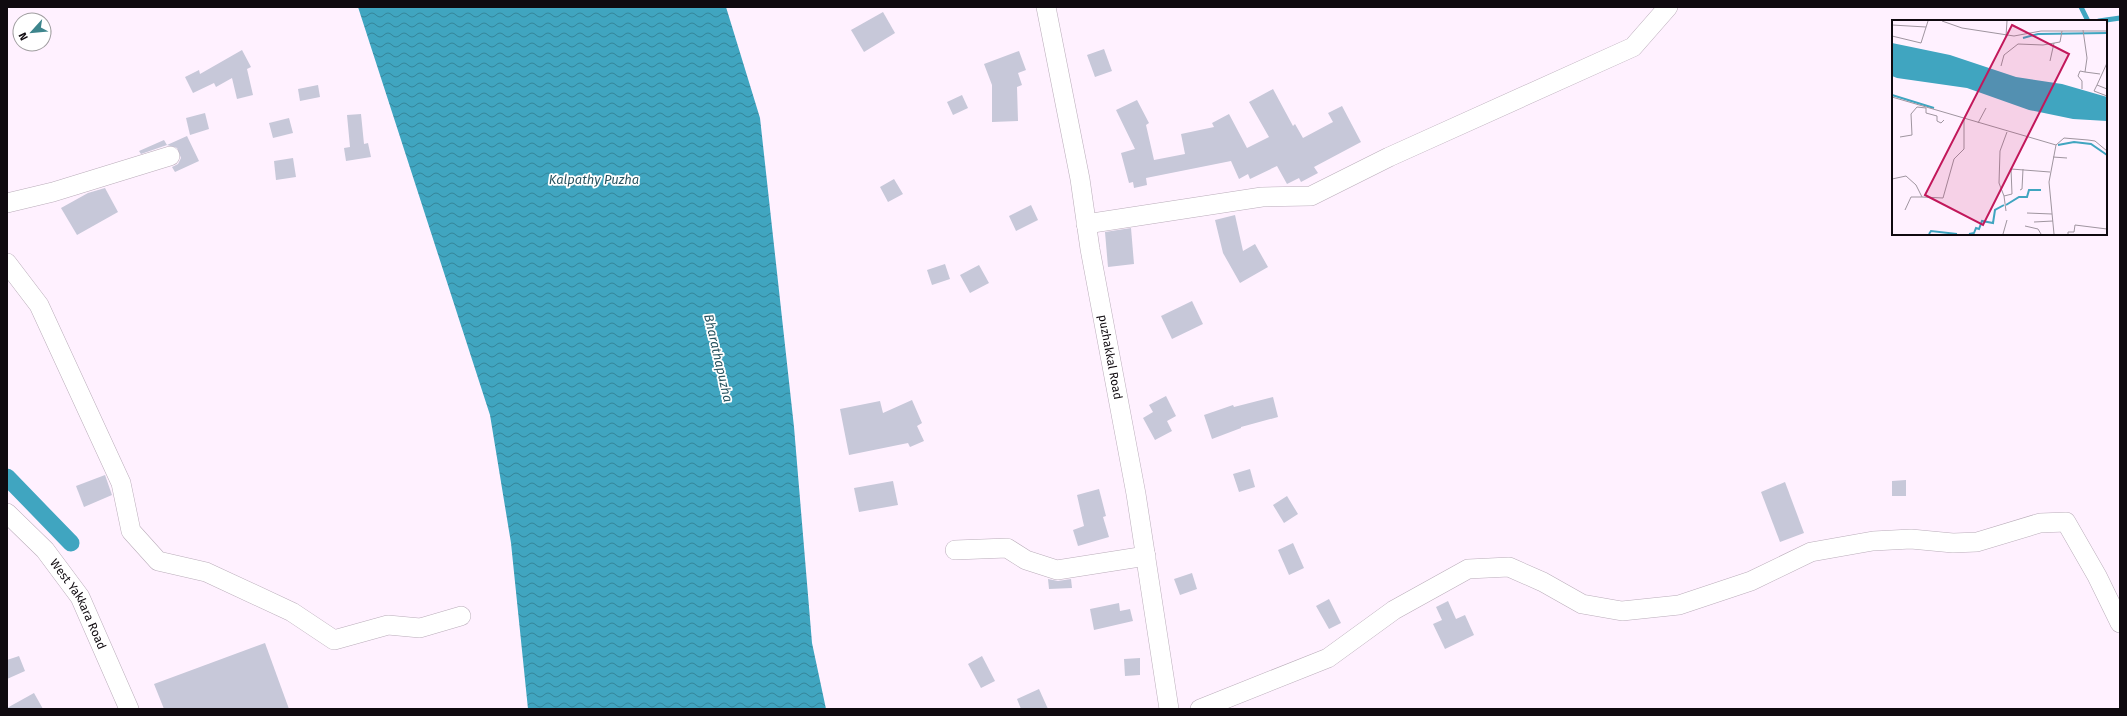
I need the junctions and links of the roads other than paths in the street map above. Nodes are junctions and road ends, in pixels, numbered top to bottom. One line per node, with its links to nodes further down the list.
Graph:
1 (1046, 7): 5 (street, puzhakkal Road)
2 (1668, 7): 5 (street)
3 (170, 156): 4 (street)
4 (7, 203)
5 (1086, 224): 9 (street, puzhakkal Road)
6 (7, 263): 10 (street)
7 (7, 513): 12 (street, West Yakkara Road)
8 (955, 550): 9 (street)
9 (1145, 556): 13 (street, puzhakkal Road)
10 (461, 616)
11 (2120, 623): 14 (street)
12 (129, 709)
13 (1169, 709)
14 (1200, 709)

